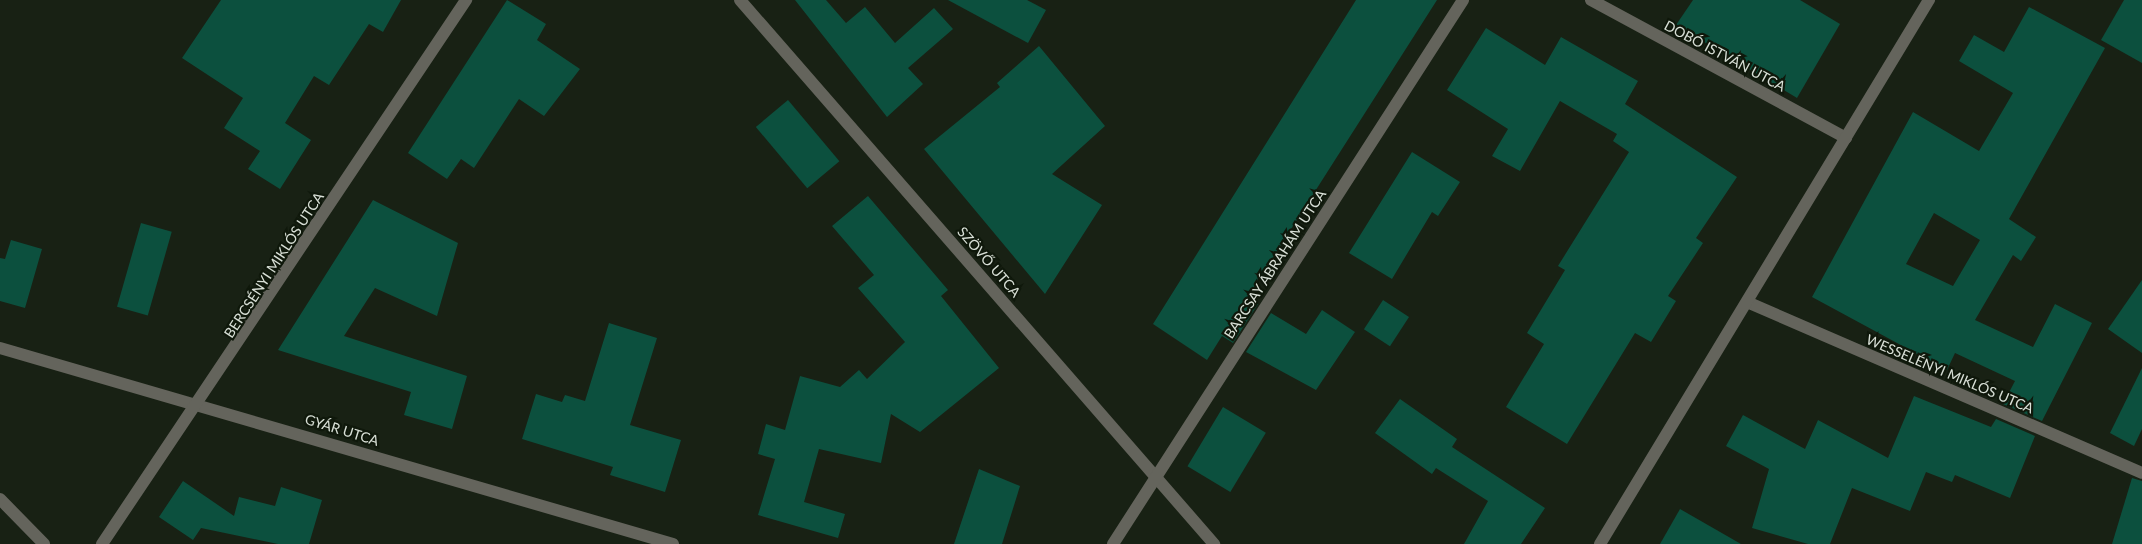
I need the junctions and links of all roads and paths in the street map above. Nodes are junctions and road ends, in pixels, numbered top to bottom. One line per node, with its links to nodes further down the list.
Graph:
1 (466, 0): 9 (street, BERCSÉNYI MIKLÓS UTCA)
2 (740, 0): 11 (street, SZÖVŐ UTCA)
3 (1463, 0): 11 (street, BARCSAY ÁBRAHÁM UTCA)
4 (1591, 0): 6 (street, DOBÓ ISTVÁN UTCA)
5 (1929, 0): 6 (street)
6 (1846, 138): 7 (street)
7 (1747, 302): 10 (street, WESSELÉNYI MIKLÓS UTCA); 18 (street)
8 (0, 348): 9 (street, GYÁR UTCA)
9 (200, 404): 14 (street, BERCSÉNYI MIKLÓS UTCA); 15 (street, GYÁR UTCA)
10 (2142, 473)
11 (1156, 477): 16 (street, BARCSAY ÁBRAHÁM UTCA); 17 (street, SZÖVŐ UTCA)
12 (0, 499): 13 (street)
13 (44, 544)
14 (102, 544)
15 (673, 544)
16 (1113, 544)
17 (1214, 544)
18 (1600, 544)

